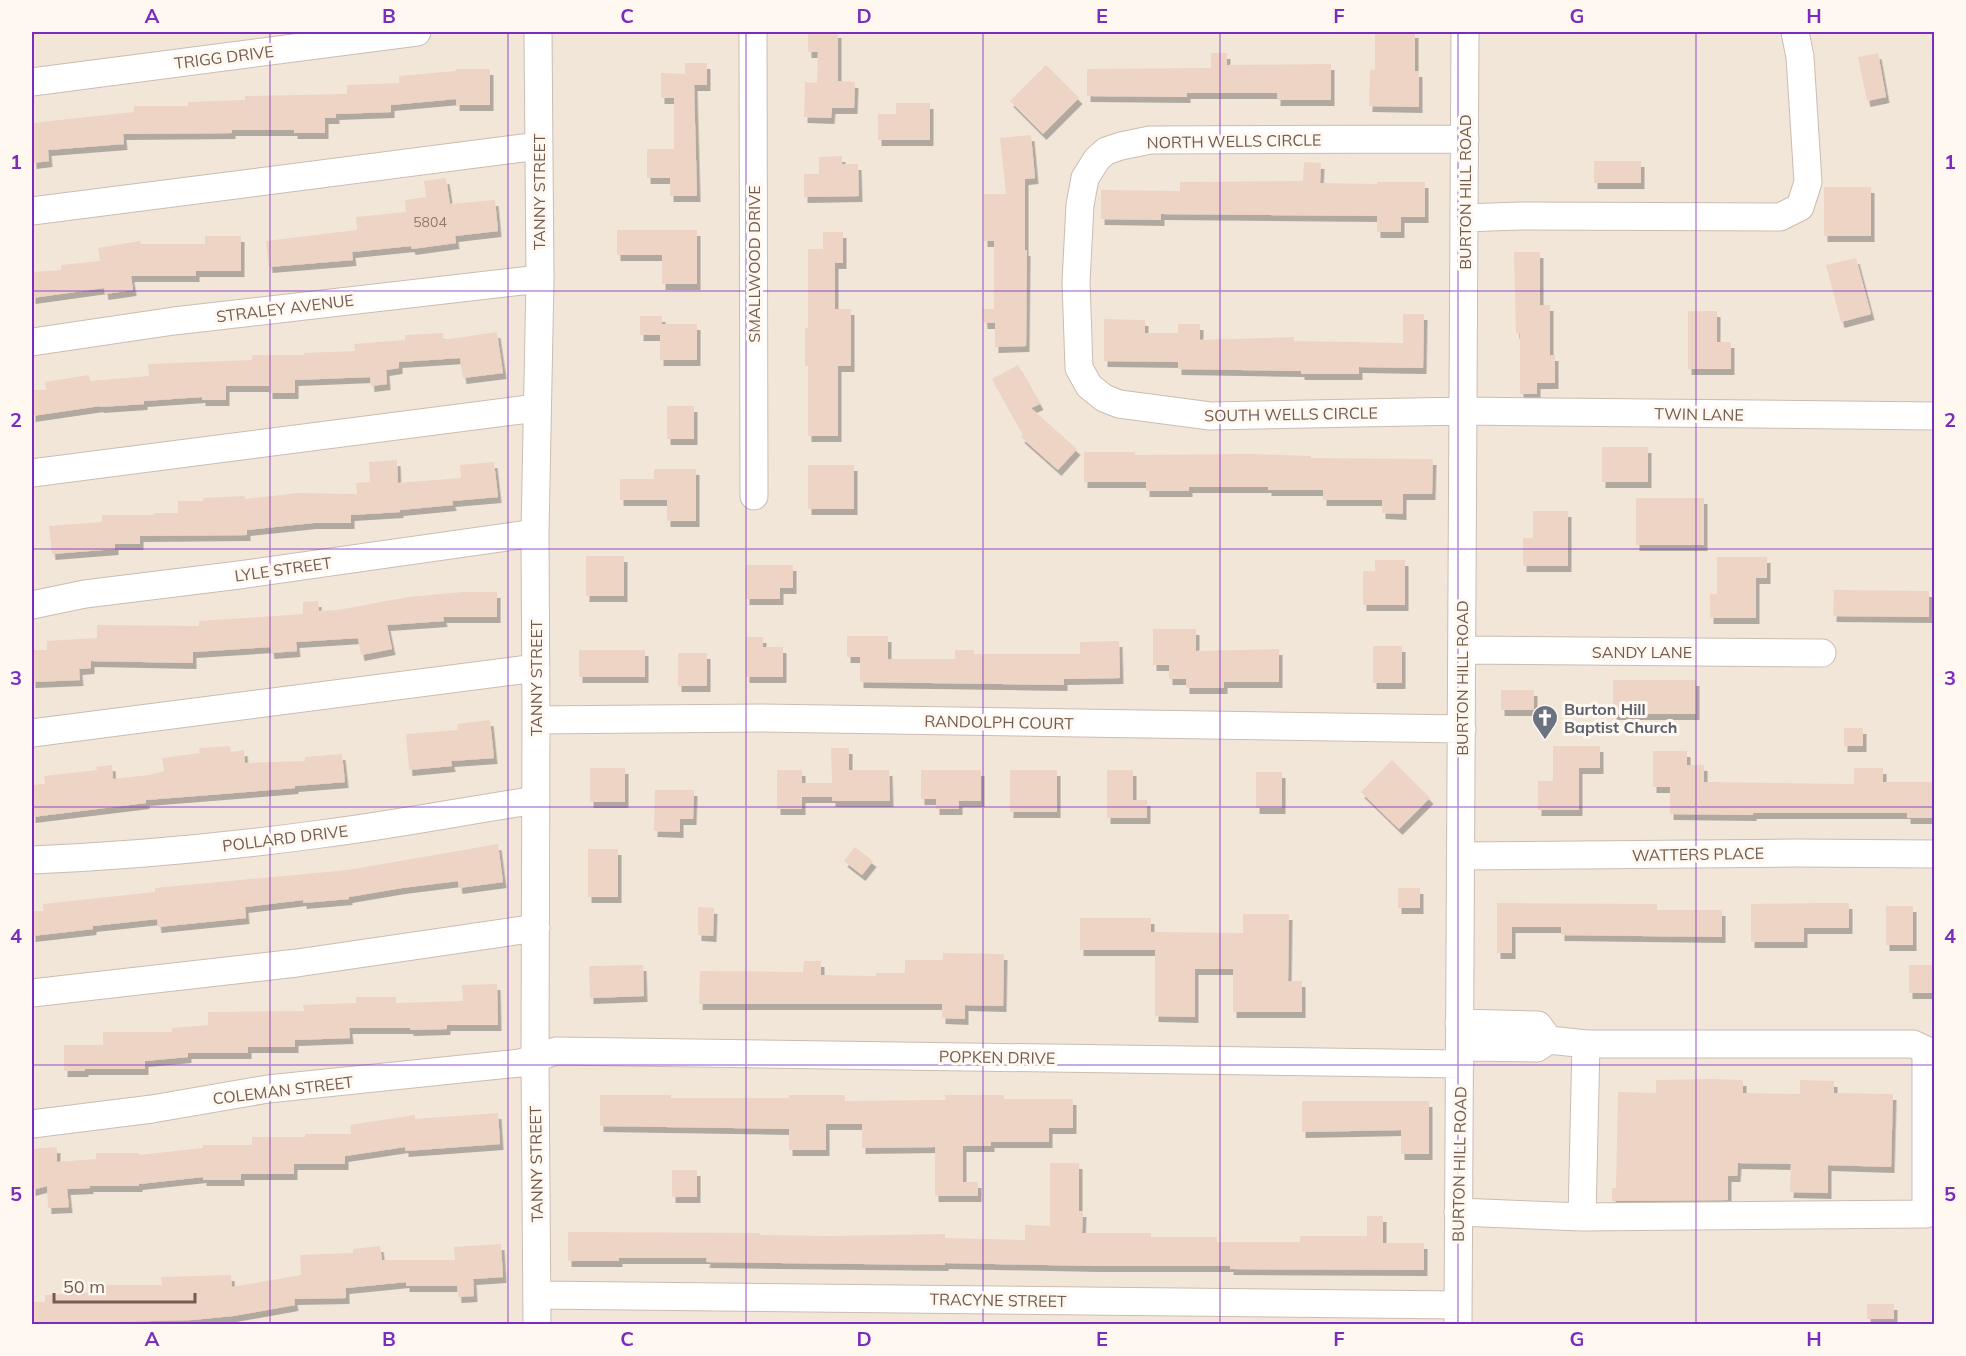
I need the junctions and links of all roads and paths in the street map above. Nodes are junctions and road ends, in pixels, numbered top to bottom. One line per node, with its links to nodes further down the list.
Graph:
1 (417, 32): 6 (street, TRIGG DRIVE)
2 (538, 32): 8 (street, TANNY STREET)
3 (753, 32): 18 (street, SMALLWOOD DRIVE)
4 (1466, 32): 7 (street, BURTON HILL ROAD)
5 (1795, 32): 10 (street)
6 (32, 82)
7 (1465, 139): 10 (street, BURTON HILL ROAD); 13 (street, NORTH WELLS CIRCLE)
8 (539, 146): 9 (street); 11 (street, TANNY STREET)
9 (32, 211)
10 (1464, 218): 15 (street, BURTON HILL ROAD)
11 (540, 279): 12 (street, STRALEY AVENUE); 14 (street, TANNY STREET)
12 (32, 342)
13 (1119, 404): 15 (street, SOUTH WELLS CIRCLE)
14 (537, 408): 17 (street); 19 (street, TANNY STREET)
15 (1463, 411): 16 (street, TWIN LANE); 21 (street, BURTON HILL ROAD)
16 (1935, 416)
17 (32, 473)
18 (754, 496)
19 (535, 533): 20 (street, LYLE STREET); 23 (street, TANNY STREET)
20 (32, 605)
21 (1462, 650): 22 (street, SANDY LANE); 25 (street, BURTON HILL ROAD)
22 (1822, 653)
23 (536, 668): 24 (street, TANNY STREET); 26 (street)
24 (536, 720): 25 (street, RANDOLPH COURT); 27 (street, TANNY STREET)
25 (1462, 729): 29 (street, BURTON HILL ROAD)
26 (32, 733)
27 (536, 800): 30 (street, POLLARD DRIVE); 31 (street, TANNY STREET)
28 (1935, 854): 29 (street, WATTERS PLACE)
29 (1461, 856): 33 (street, BURTON HILL ROAD)
30 (32, 860)
31 (536, 928): 32 (street); 35 (street, TANNY STREET)
32 (32, 993)
33 (1460, 1044): 34 (street, POPKEN DRIVE); 35 (street, POPKEN DRIVE); 37 (street, BURTON HILL ROAD)
34 (1586, 1044): 38 (street); 38 (street)
35 (534, 1058): 36 (street, COLEMAN STREET); 39 (street, TANNY STREET)
36 (32, 1124)
37 (1458, 1212): 38 (street); 40 (street, BURTON HILL ROAD)
38 (1582, 1218)
39 (538, 1295): 40 (street, TRACYNE STREET); 41 (street, TANNY STREET)
40 (1458, 1315)
41 (537, 1324)

